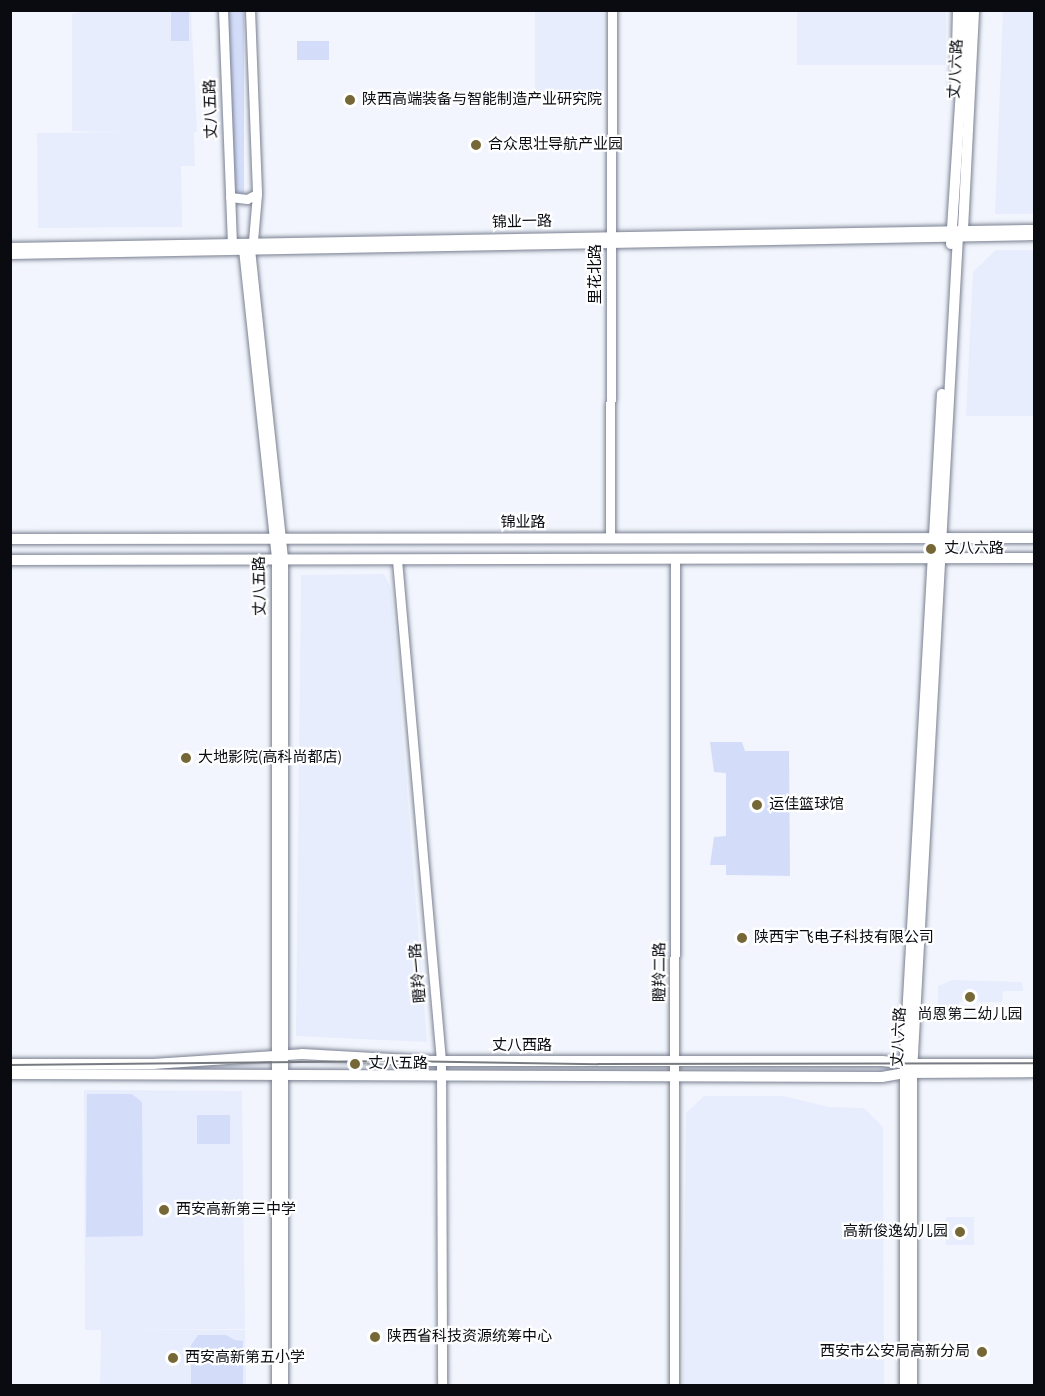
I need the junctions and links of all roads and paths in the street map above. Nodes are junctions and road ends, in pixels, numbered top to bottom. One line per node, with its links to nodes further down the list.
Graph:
1 (223, 10): 12 (street, 丈八五路)
2 (250, 10): 11 (street, 丈八五路)
3 (612, 10): 16 (street, 里花北路)
4 (958, 10): 9 (main road)
5 (966, 10): 8 (main road, 丈八六路)
6 (974, 10): 8 (main road, 丈八六路)
7 (981, 10): 10 (main road)
8 (967, 79): 9 (main road, 丈八六路); 10 (main road, 丈八六路)
9 (958, 125): 14 (main road, 丈八六路)
10 (969, 140): 14 (main road, 丈八六路)
11 (257, 194): 12 (street); 18 (street, 丈八五路)
12 (230, 197): 17 (street, 丈八五路)
13 (1035, 229): 14 (street, 锦业一路)
14 (956, 232): 15 (street, 锦业一路); 16 (street, 锦业一路); 23 (main road, 丈八六路)
15 (1035, 235)
16 (611, 239): 18 (street, 锦业一路); 22 (street, 里花北路)
17 (232, 242): 18 (street); 19 (street)
18 (249, 246): 20 (street, 锦业一路); 21 (street, 丈八五路)
19 (10, 247)
20 (10, 254)
21 (277, 538): 22 (main road, 锦业路); 25 (main road, 锦业路); 30 (street, 丈八五路)
22 (610, 538): 23 (main road, 锦业路)
23 (937, 538): 24 (main road, 锦业路); 26 (main road, 丈八六路)
24 (1035, 538)
25 (10, 539)
26 (938, 558): 27 (main road); 28 (main road); 37 (main road, 丈八六路)
27 (1035, 558)
28 (675, 559): 31 (main road); 34 (street, 瞪羚二路)
29 (10, 560): 30 (main road)
30 (280, 560): 31 (main road); 32 (street, 丈八五路)
31 (397, 560): 33 (street, 瞪羚一路)
32 (279, 1055): 33 (main road, 丈八西路); 35 (main road, 丈八西路); 42 (street, 丈八五路)
33 (441, 1061): 34 (main road, 丈八西路); 40 (street, 瞪羚一路)
34 (675, 1061): 37 (main road, 丈八西路); 41 (street, 瞪羚二路)
35 (10, 1064)
36 (1035, 1064): 37 (main road, 丈八西路)
37 (909, 1068): 38 (main road, 丈八西路); 41 (main road, 丈八西路); 47 (main road, 丈八六路); 48 (main road, 丈八六路)
38 (1035, 1072)
39 (10, 1074): 42 (main road, 丈八西路)
40 (442, 1075): 41 (main road, 丈八西路); 42 (main road, 丈八西路); 45 (street, 瞪羚一路)
41 (675, 1075): 46 (street, 瞪羚二路)
42 (279, 1076): 43 (street, 丈八五路); 44 (street, 丈八五路)
43 (276, 1386)
44 (283, 1386)
45 (442, 1386)
46 (674, 1386)
47 (905, 1386)
48 (912, 1386)

